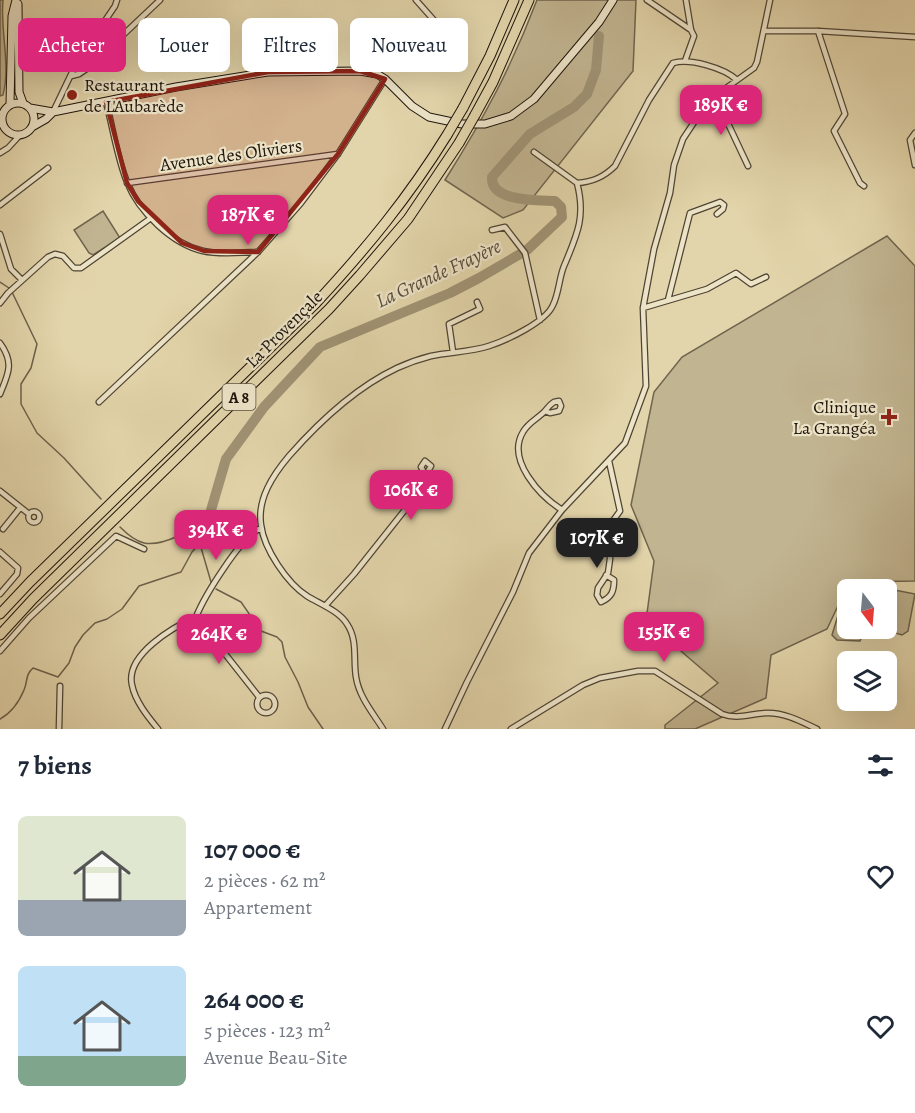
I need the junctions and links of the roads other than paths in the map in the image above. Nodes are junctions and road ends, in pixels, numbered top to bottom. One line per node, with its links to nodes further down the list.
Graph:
1 (17, 0): 22 (street); 23 (street)
2 (117, 0): 17 (street)
3 (160, 0): 17 (street)
4 (416, 0): 11 (street)
5 (514, 0): 70 (highway, La Provençale / A 8, bridge)
6 (529, 0): 72 (highway, La Provençale / A 8, bridge)
7 (613, 0): 18 (street)
8 (647, 0): 12 (street)
9 (686, 0): 12 (street)
10 (770, 0): 13 (street)
11 (432, 18)
12 (691, 30): 16 (street)
13 (764, 31): 14 (street); 19 (street)
14 (818, 31): 15 (street); 38 (street)
15 (915, 37)
16 (685, 61): 19 (street); 37 (street)
17 (71, 76): 24 (street)
18 (385, 79): 21 (street); 32 (street)
19 (737, 80): 20 (street)
20 (715, 96): 34 (street); 50 (street)
21 (106, 102): 24 (street); 36 (street)
22 (10, 104): 23 (street); 25 (street)
23 (27, 105): 24 (street); 26 (street)
24 (53, 112): 26 (street)
25 (1, 118): 28 (street)
26 (32, 127): 29 (street)
27 (915, 133): 33 (street)
28 (4, 134): 29 (street)
29 (20, 135): 31 (street)
30 (534, 152): 37 (street)
31 (0, 153)
32 (339, 153): 36 (street, Avenue des Oliviers); 44 (street)
33 (915, 165)
34 (748, 166)
35 (48, 168): 39 (street)
36 (127, 183): 41 (street)
37 (577, 183): 51 (street)
38 (864, 186)
39 (0, 206)
40 (717, 214): 47 (street)
41 (151, 218): 44 (street); 46 (street)
42 (492, 230): 51 (street)
43 (0, 234): 46 (street)
44 (258, 252): 55 (street)
45 (766, 277): 47 (street)
46 (22, 280): 49 (street)
47 (668, 300): 50 (street)
48 (477, 302): 53 (street)
49 (0, 303)
50 (644, 308): 57 (street)
51 (540, 320): 53 (street)
52 (0, 343): 54 (street)
53 (453, 352): 63 (street)
54 (0, 394)
55 (99, 402)
56 (545, 411): 61 (street)
57 (609, 461): 61 (street); 67 (street)
58 (426, 476): 69 (street)
59 (0, 491): 60 (street)
60 (20, 508): 62 (street); 64 (street)
61 (562, 510): 79 (street)
62 (29, 514)
63 (261, 528): 69 (street); 71 (street)
64 (3, 529)
65 (144, 549): 73 (street)
66 (0, 552): 68 (street)
67 (606, 575): 67 (street)
68 (0, 594)
69 (325, 606): 78 (street)
70 (0, 614)
71 (196, 617): 75 (street); 77 (street)
72 (0, 635)
73 (0, 651)
74 (60, 686): 76 (street)
75 (259, 697): 75 (street)
76 (59, 729)
77 (158, 729)
78 (383, 729)
79 (445, 729)
80 (511, 729): 81 (street)
81 (818, 729)

